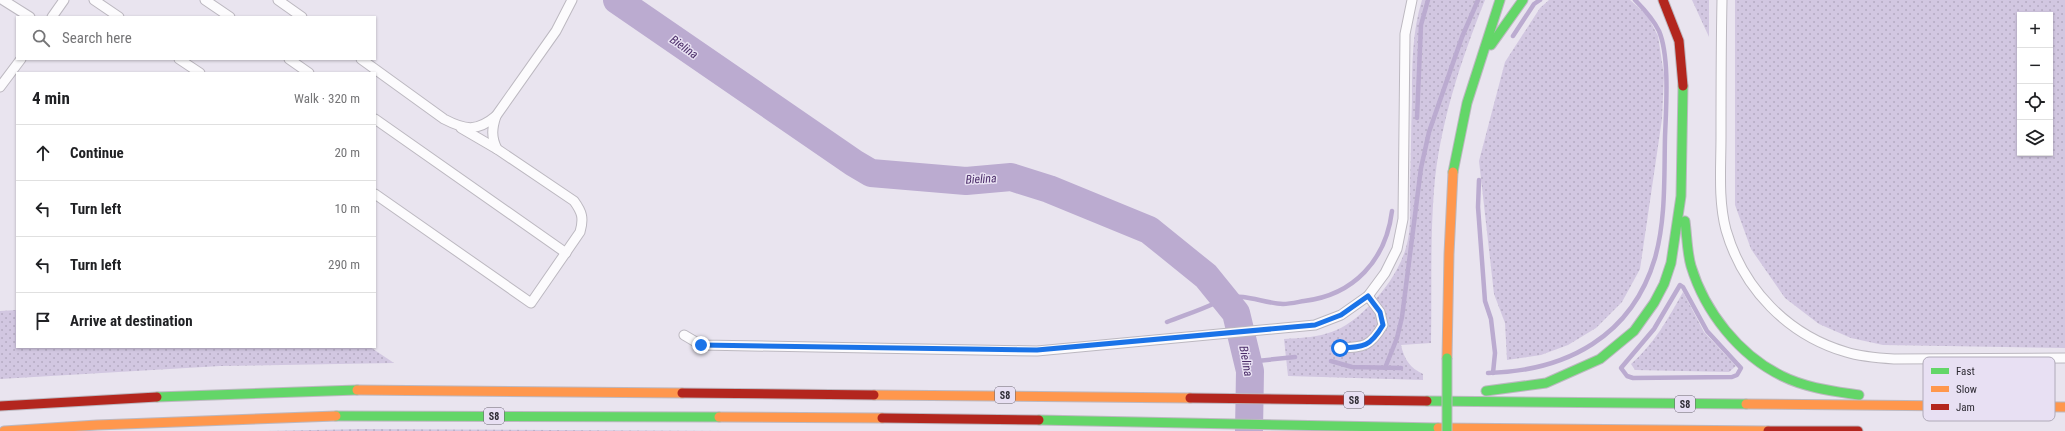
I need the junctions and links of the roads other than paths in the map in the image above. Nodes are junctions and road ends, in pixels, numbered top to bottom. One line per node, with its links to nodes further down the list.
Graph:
1 (3, 0): 13 (lane)
2 (64, 0): 14 (lane)
3 (94, 0): 15 (lane)
4 (206, 0): 16 (lane)
5 (278, 0): 17 (lane)
6 (572, 0): 27 (lane)
7 (1412, 0): 34 (lane)
8 (1500, 0): 19 (main road)
9 (1523, 0): 19 (main road)
10 (1654, 0): 18 (main road)
11 (1663, 0): 18 (main road)
12 (1722, 0): 39 (lane)
13 (28, 16)
14 (53, 16)
15 (118, 16)
16 (229, 16)
17 (301, 16)
18 (1672, 19): 32 (main road)
19 (1482, 57): 44 (main road, bridge)
20 (20, 60): 26 (lane)
21 (181, 60): 24 (lane)
22 (290, 60): 25 (lane)
23 (361, 60): 29 (lane)
24 (199, 72)
25 (308, 72)
26 (0, 87)
27 (496, 116): 29 (lane); 30 (lane)
28 (376, 120): 33 (lane)
29 (459, 127): 30 (lane)
30 (497, 149): 33 (lane)
31 (376, 195): 33 (lane)
32 (1681, 196): 40 (main road); 42 (main road)
33 (566, 253)
34 (1368, 296): 35 (lane); 36 (lane)
35 (684, 335)
36 (1340, 348)
37 (2055, 358): 38 (lane)
38 (2065, 358)
39 (1923, 359)
40 (1439, 401): 41 (main road, S8); 43 (main road, S8)
41 (0, 406)
42 (1923, 406)
43 (1923, 407)
44 (1443, 430): 45 (main road, S8); 46 (main road); 47 (main road, S8)
45 (4, 431)
46 (1459, 431)
47 (1858, 431)

